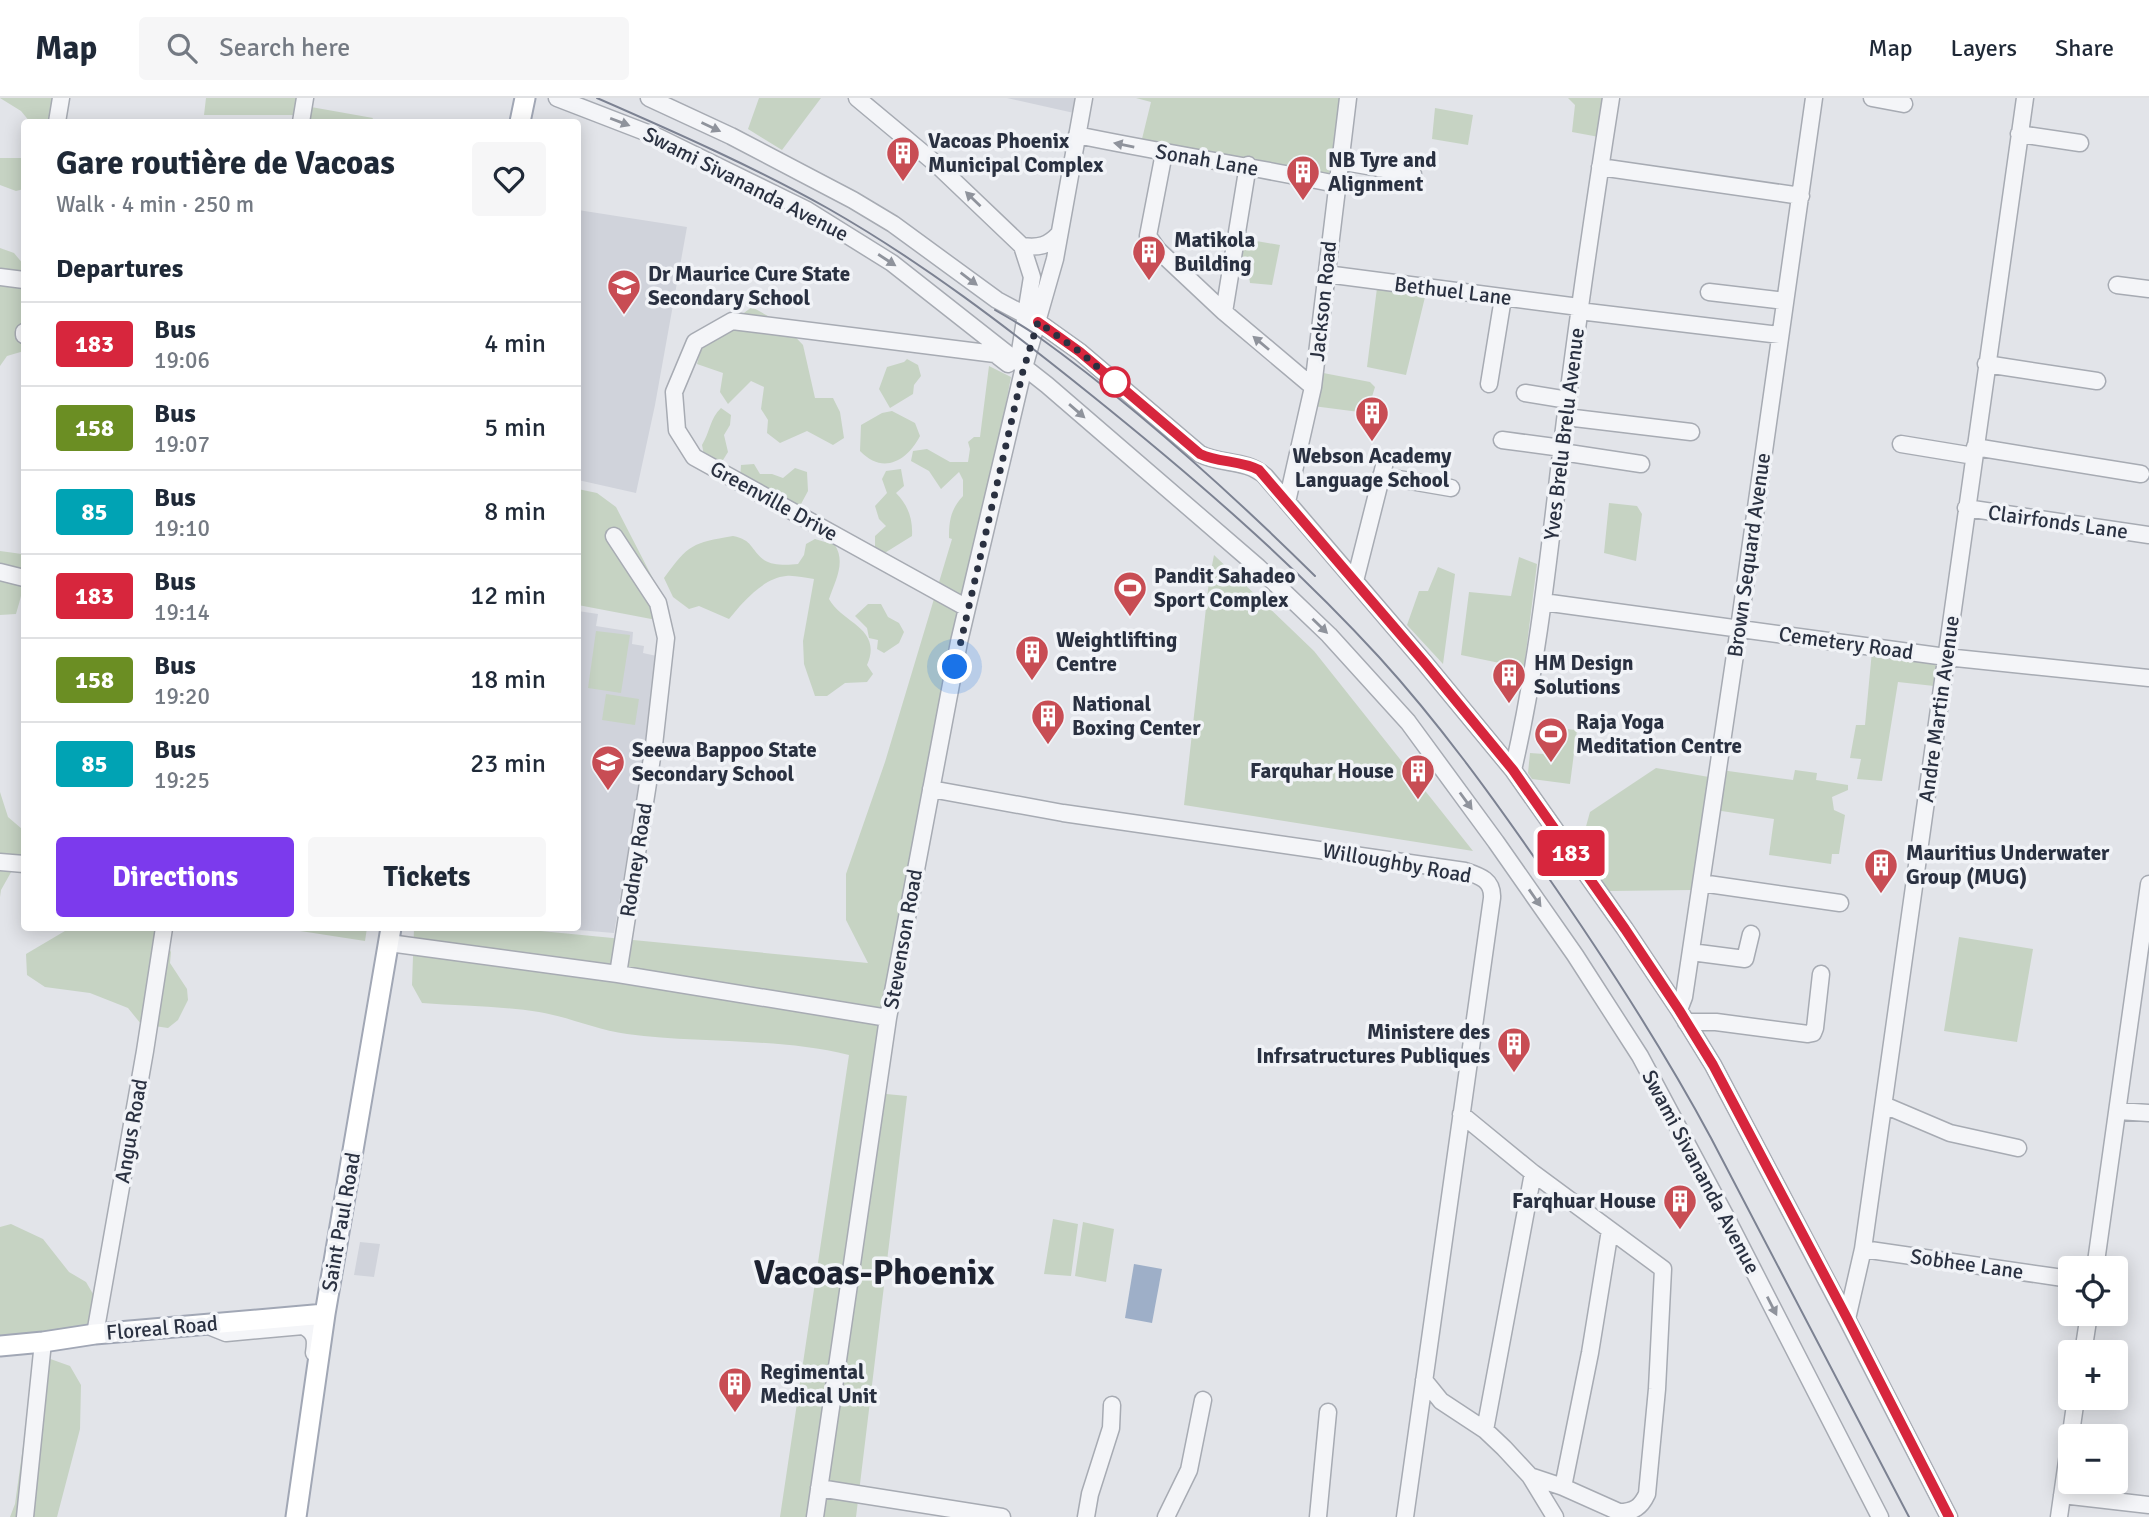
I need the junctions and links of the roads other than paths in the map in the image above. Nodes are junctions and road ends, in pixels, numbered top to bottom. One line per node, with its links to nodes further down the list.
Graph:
1 (61, 98): 15 (street)
2 (305, 98): 16 (street)
3 (556, 98): 44 (street, Swami Sivananda Avenue, one-way to 44)
4 (649, 98): 37 (street, Swami Sivananda Avenue, one-way to 37)
5 (857, 98): 14 (street)
6 (881, 98): 14 (street)
7 (1084, 98): 18 (street)
8 (1348, 98): 21 (street, Jackson Road)
9 (1611, 98): 23 (street, Yves Brelu Brelu Avenue)
10 (1814, 98): 26 (street, Brown Sequard Avenue)
11 (1872, 98): 13 (street)
12 (2025, 98): 17 (street, Andre Martin Avenue)
13 (1904, 104)
14 (879, 116): 28 (street, one-way to 14)
15 (58, 119)
16 (302, 119)
17 (2019, 134): 19 (street); 43 (street, Andre Martin Avenue)
18 (1077, 135): 20 (street, Sonah Lane, one-way to 18); 27 (street)
19 (2080, 143)
20 (1164, 153): 22 (street, Sonah Lane); 40 (street)
21 (1339, 161): 24 (street); 25 (street, Jackson Road)
22 (1248, 166): 25 (street, Sonah Lane); 40 (street)
23 (1600, 167): 26 (street); 39 (street, Yves Brelu Brelu Avenue)
24 (1413, 174)
25 (1336, 184): 29 (street, Jackson Road)
26 (1801, 196): 38 (street, Brown Sequard Avenue)
27 (1059, 234): 28 (street); 41 (street)
28 (1022, 246): 33 (street)
29 (1326, 274): 36 (street, Bethuel Lane); 47 (street, Jackson Road)
30 (0, 278): 31 (street)
31 (21, 280)
32 (2117, 285): 34 (street)
33 (1031, 286): 37 (street); 41 (street)
34 (2149, 289)
35 (1709, 292): 38 (street)
36 (1503, 298): 39 (street, Bethuel Lane); 46 (street)
37 (997, 300): 41 (street, Swami Sivananda Avenue)
38 (1785, 301): 42 (street, Brown Sequard Avenue)
39 (1579, 309): 42 (street, Bethuel Lane); 49 (street, Yves Brelu Brelu Avenue)
40 (1224, 312): 47 (street, one-way to 40)
41 (1032, 319): 44 (street, Stevenson Road); 58 (street, Swami Sivananda Avenue)
42 (1780, 335): 67 (street, Brown Sequard Avenue)
43 (1986, 365): 45 (street); 54 (street, Andre Martin Avenue)
44 (1022, 368): 66 (street, Stevenson Road); 66 (street, Greenville Drive); 124 (street, Swami Sivananda Avenue, one-way to 124)
45 (2097, 382)
46 (1489, 384)
47 (1313, 387): 58 (street, Jackson Road)
48 (1525, 393): 49 (street)
49 (1567, 408): 50 (street); 53 (street, Yves Brelu Brelu Avenue)
50 (1691, 432)
51 (1502, 440): 53 (street)
52 (1900, 444): 54 (street)
53 (1562, 450): 55 (street); 65 (street, Yves Brelu Brelu Avenue)
54 (1974, 452): 56 (street); 59 (street, Andre Martin Avenue)
55 (1641, 464)
56 (2141, 474)
57 (1451, 488): 64 (street)
58 (1287, 502): 64 (street, Swami Sivananda Avenue)
59 (1966, 508): 60 (street, Clairfonds Lane); 68 (street, Andre Martin Avenue)
60 (2149, 535)
61 (614, 536): 81 (street, Rodney Road)
62 (0, 572): 63 (street)
63 (21, 577)
64 (1355, 581): 70 (street, Swami Sivananda Avenue)
65 (1543, 602): 67 (street, Cemetery Road); 70 (street, Yves Brelu Brelu Avenue)
66 (967, 608): 71 (street, Stevenson Road)
67 (1739, 628): 68 (street, Cemetery Road); 74 (street, Brown Sequard Avenue)
68 (1946, 657): 69 (street, Cemetery Road); 85 (street, Andre Martin Avenue)
69 (2149, 678)
70 (1513, 770): 83 (street, Swami Sivananda Avenue)
71 (931, 789): 84 (street, Stevenson Road); 88 (street, Willoughby Road)
72 (0, 862): 73 (street)
73 (21, 864)
74 (1701, 883): 76 (street); 80 (street, Brown Sequard Avenue)
75 (2149, 884): 86 (street)
76 (1840, 904)
77 (164, 931): 98 (street, Angus Road)
78 (1751, 934): 80 (street)
79 (390, 935): 81 (street); 95 (main road, Saint Paul Road)
80 (1691, 952): 83 (street, Brown Sequard Avenue)
81 (618, 974): 84 (street)
82 (1821, 974): 83 (street)
83 (1682, 1016): 96 (street, Swami Sivananda Avenue)
84 (888, 1018): 112 (street, Stevenson Road)
85 (1884, 1105): 89 (street); 92 (street, Andre Martin Avenue)
86 (2118, 1111): 87 (street); 93 (street)
87 (2149, 1113)
88 (1461, 1114): 90 (street); 101 (street, Willoughby Road)
89 (2018, 1148)
90 (1533, 1173): 91 (street); 109 (street)
91 (1610, 1230): 111 (street); 111 (street)
92 (1863, 1249): 94 (street, Sobhee Lane); 96 (street, Andre Martin Avenue)
93 (2097, 1256)
94 (2058, 1277)
95 (325, 1314): 97 (main road, Floreal Road); 104 (main road, Saint Paul Road)
96 (1847, 1318): 125 (street, Swami Sivananda Avenue)
97 (204, 1324): 98 (main road, Floreal Road); 104 (street)
98 (95, 1334): 99 (main road, Floreal Road)
99 (43, 1342): 100 (main road, Floreal Road); 115 (street)
100 (0, 1346)
101 (1423, 1380): 107 (street, Willoughby Road); 108 (street)
102 (1203, 1400): 120 (street)
103 (1112, 1405): 119 (street)
104 (312, 1407): 116 (main road, Saint Paul Road)
105 (2074, 1410): 113 (street)
106 (1328, 1412): 121 (street)
107 (1420, 1414): 108 (street); 122 (street, Willoughby Road)
108 (1464, 1415): 109 (street)
109 (1485, 1430): 110 (street)
110 (1530, 1476): 111 (street); 123 (street)
111 (1563, 1487)
112 (819, 1488): 117 (street, Stevenson Road); 118 (street)
113 (2062, 1495): 114 (street); 126 (street)
114 (2149, 1505)
115 (25, 1517)
116 (296, 1517)
117 (815, 1517)
118 (1002, 1517)
119 (1086, 1517)
120 (1166, 1517)
121 (1318, 1517)
122 (1405, 1517)
123 (1555, 1517)
124 (1880, 1517)
125 (1949, 1517)
126 (2059, 1517)

